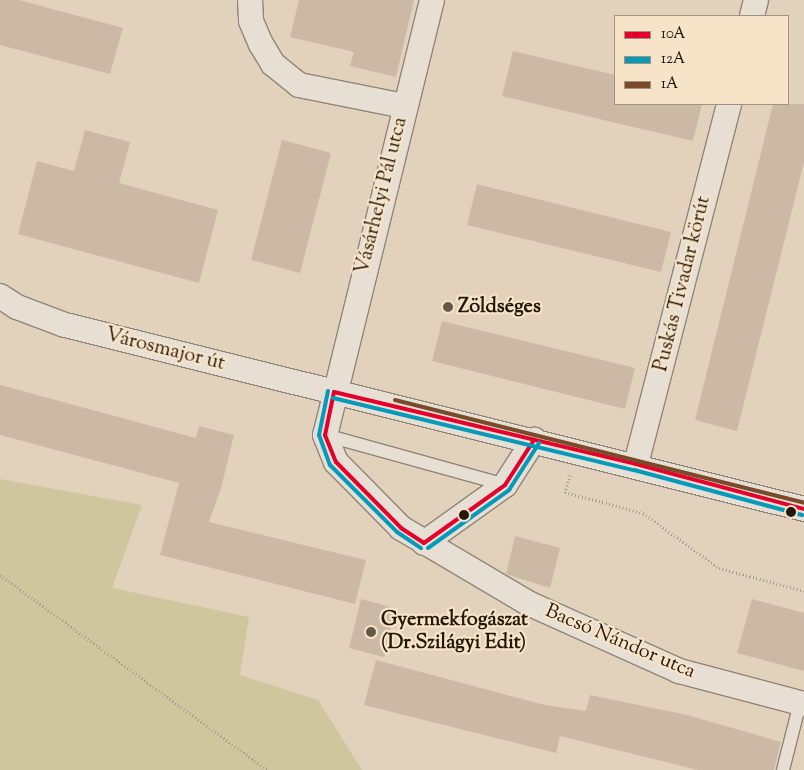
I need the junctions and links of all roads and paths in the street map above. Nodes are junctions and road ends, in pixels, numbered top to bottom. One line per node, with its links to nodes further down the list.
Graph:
1 (250, 0): 6 (street)
2 (432, 0): 6 (street, Vásárhelyi Pál utca)
3 (756, 0): 4 (street)
4 (752, 15)
5 (729, 105): 12 (street, Puskás Tivadar körút)
6 (404, 106): 8 (street, Vásárhelyi Pál utca)
7 (0, 296): 8 (street, Városmajor út)
8 (334, 392): 9 (street); 10 (street, Városmajor út)
9 (325, 435): 13 (lane); 15 (street)
10 (534, 440): 11 (street, Városmajor út); 13 (street)
11 (576, 450): 12 (street, Városmajor út); 17 (path)
12 (636, 464): 14 (street, Városmajor út)
13 (505, 485): 15 (street)
14 (804, 509)
15 (424, 543): 18 (street, Bacsó Nándor utca)
16 (0, 575): 19 (path)
17 (804, 591)
18 (802, 704): 20 (lane, Bacsó Nándor utca)
19 (267, 770)
20 (782, 770)

